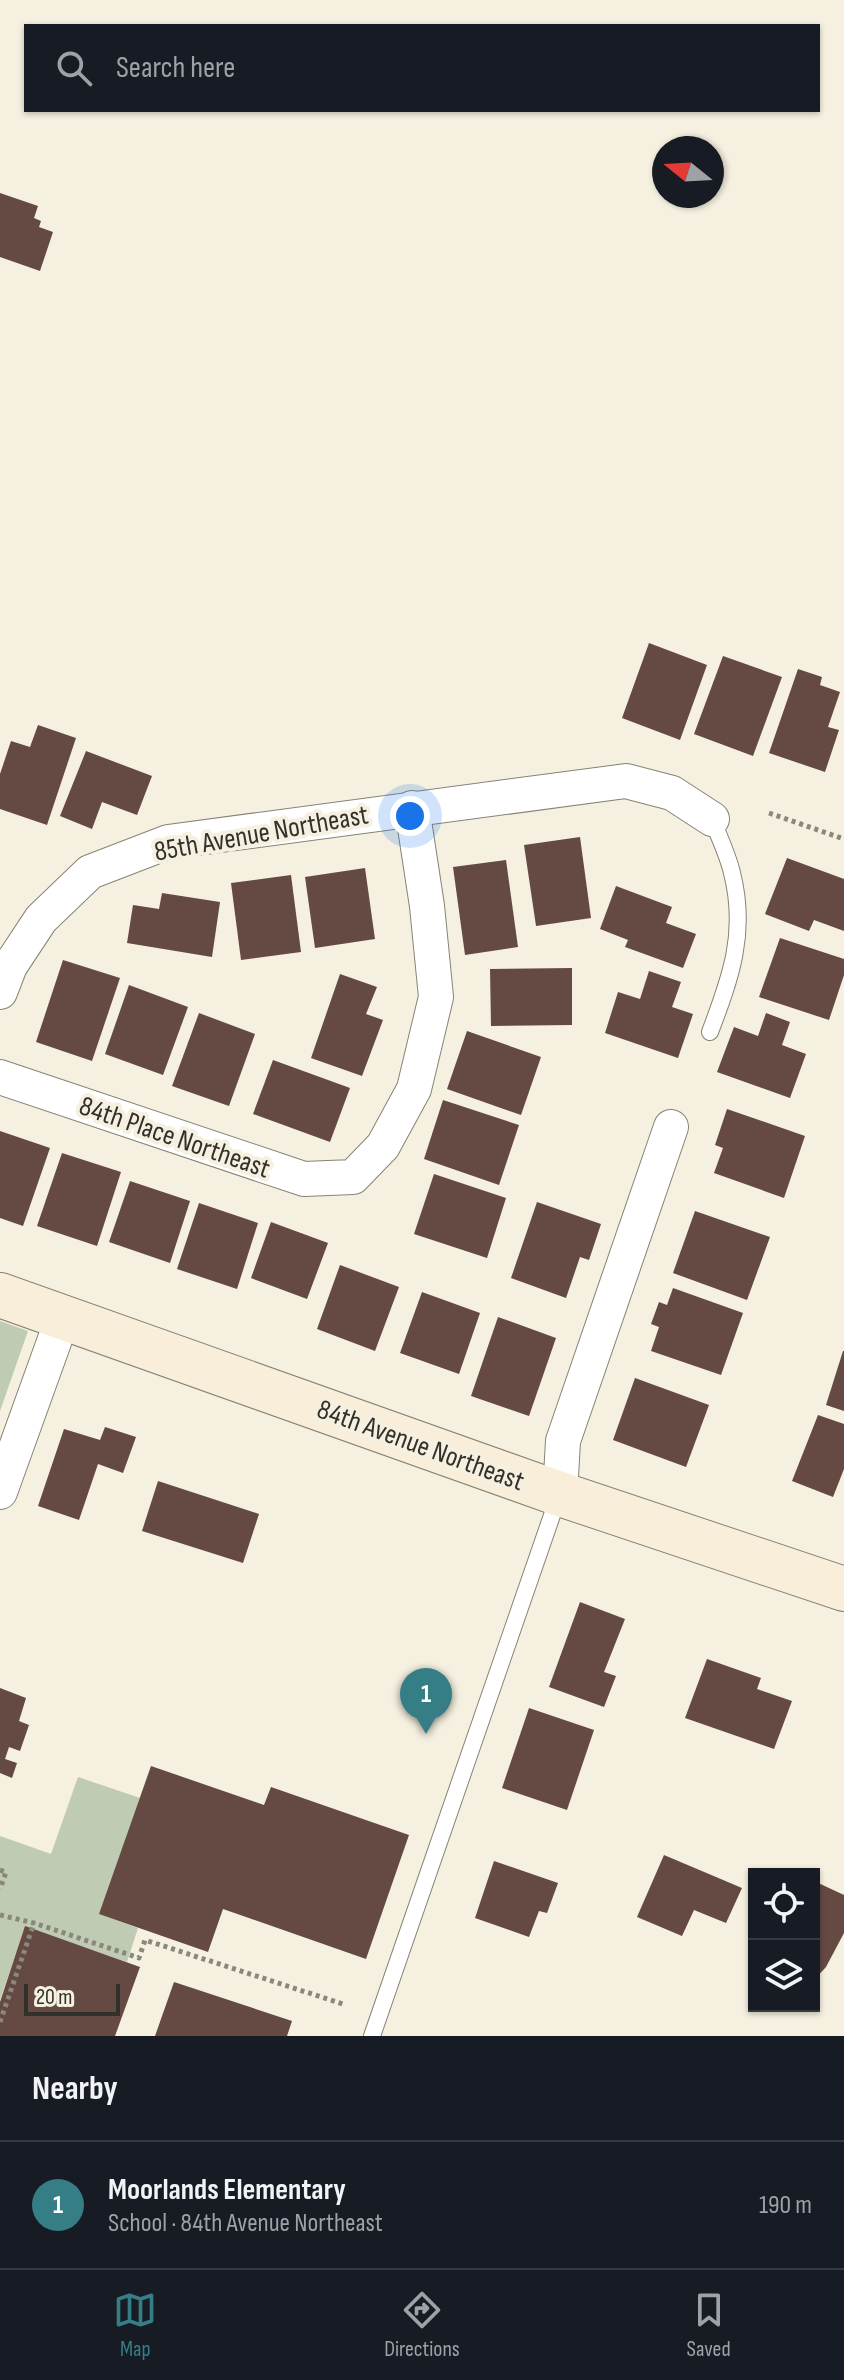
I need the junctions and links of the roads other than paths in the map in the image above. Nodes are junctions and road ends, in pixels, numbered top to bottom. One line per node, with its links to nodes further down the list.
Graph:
1 (412, 808): 2 (street, 85th Avenue Northeast); 3 (street, 85th Avenue Northeast); 5 (street, 84th Place Northeast)
2 (712, 819): 4 (lane)
3 (0, 992)
4 (710, 1032)
5 (0, 1077)
6 (671, 1127): 10 (street)
7 (0, 1295): 8 (street, 84th Avenue Northeast)
8 (63, 1317): 9 (street); 10 (street, 84th Avenue Northeast)
9 (0, 1492)
10 (560, 1494): 11 (street, 84th Avenue Northeast); 12 (lane)
11 (844, 1589)
12 (372, 2036)

